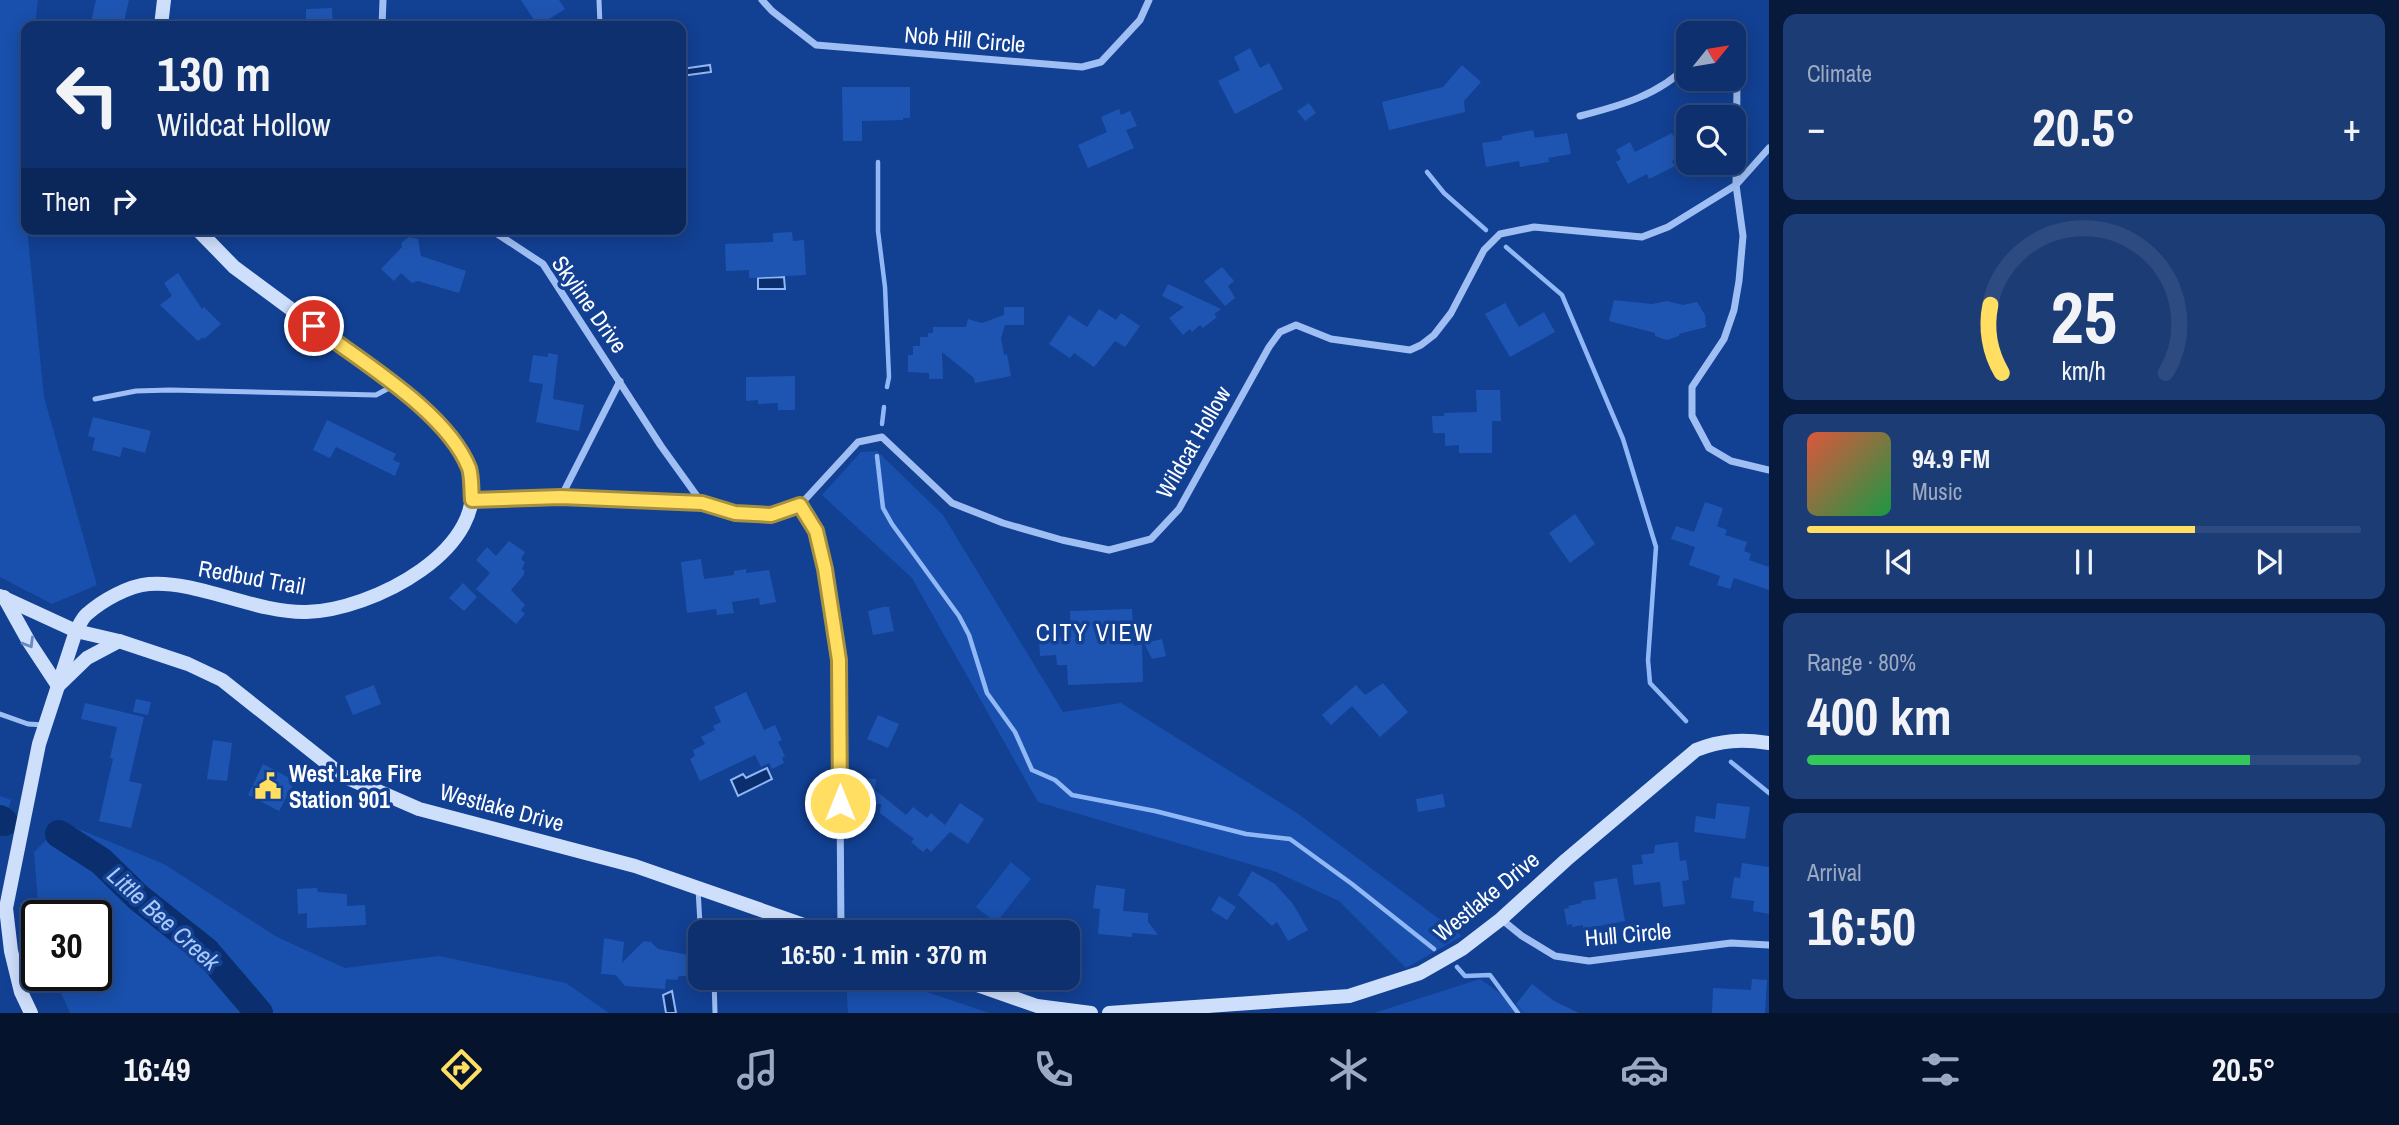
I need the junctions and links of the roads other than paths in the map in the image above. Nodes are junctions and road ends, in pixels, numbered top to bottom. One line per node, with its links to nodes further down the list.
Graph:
1 (164, 0): 6 (street)
2 (383, 0): 7 (street)
3 (599, 0): 8 (lane)
4 (762, 0): 5 (street, Nob Hill Circle)
5 (1149, 0)
6 (162, 21)
7 (382, 21)
8 (600, 21)
9 (1676, 77): 11 (street)
10 (1737, 91): 13 (street)
11 (1580, 116)
12 (1769, 148): 13 (street, Wildcat Hollow)
13 (1736, 185): 19 (street); 23 (street, Wildcat Hollow)
14 (203, 235): 17 (street, Redbud Trail)
15 (499, 235): 16 (street, Skyline Drive)
16 (620, 381): 20 (street, Skyline Drive); 22 (street, Skyline Drive)
17 (394, 385): 18 (lane); 21 (street, Redbud Trail)
18 (95, 399)
19 (1769, 470)
20 (561, 497): 21 (street); 22 (street)
21 (472, 500): 25 (street, Redbud Trail)
22 (702, 503): 23 (street)
23 (800, 505): 35 (street)
24 (2, 596): 25 (street, Westlake Drive); 27 (street, one-way to 27)
25 (76, 631): 26 (street, Westlake Drive); 27 (street, Redbud Trail)
26 (119, 641): 27 (street); 31 (street, Westlake Drive)
27 (58, 686): 29 (street, Redbud Trail)
28 (0, 715): 29 (lane)
29 (45, 725): 39 (street, Redbud Trail)
30 (1769, 743): 32 (street, Westlake Drive)
31 (698, 888): 33 (lane); 34 (street, Westlake Drive)
32 (1501, 919): 36 (street, Hull Circle); 42 (street, Westlake Drive)
33 (700, 920)
34 (790, 920)
35 (841, 920)
36 (1769, 945)
37 (715, 990): 40 (lane)
38 (991, 990): 41 (street)
39 (31, 1013)
40 (715, 1013)
41 (1091, 1013)
42 (1110, 1013)

